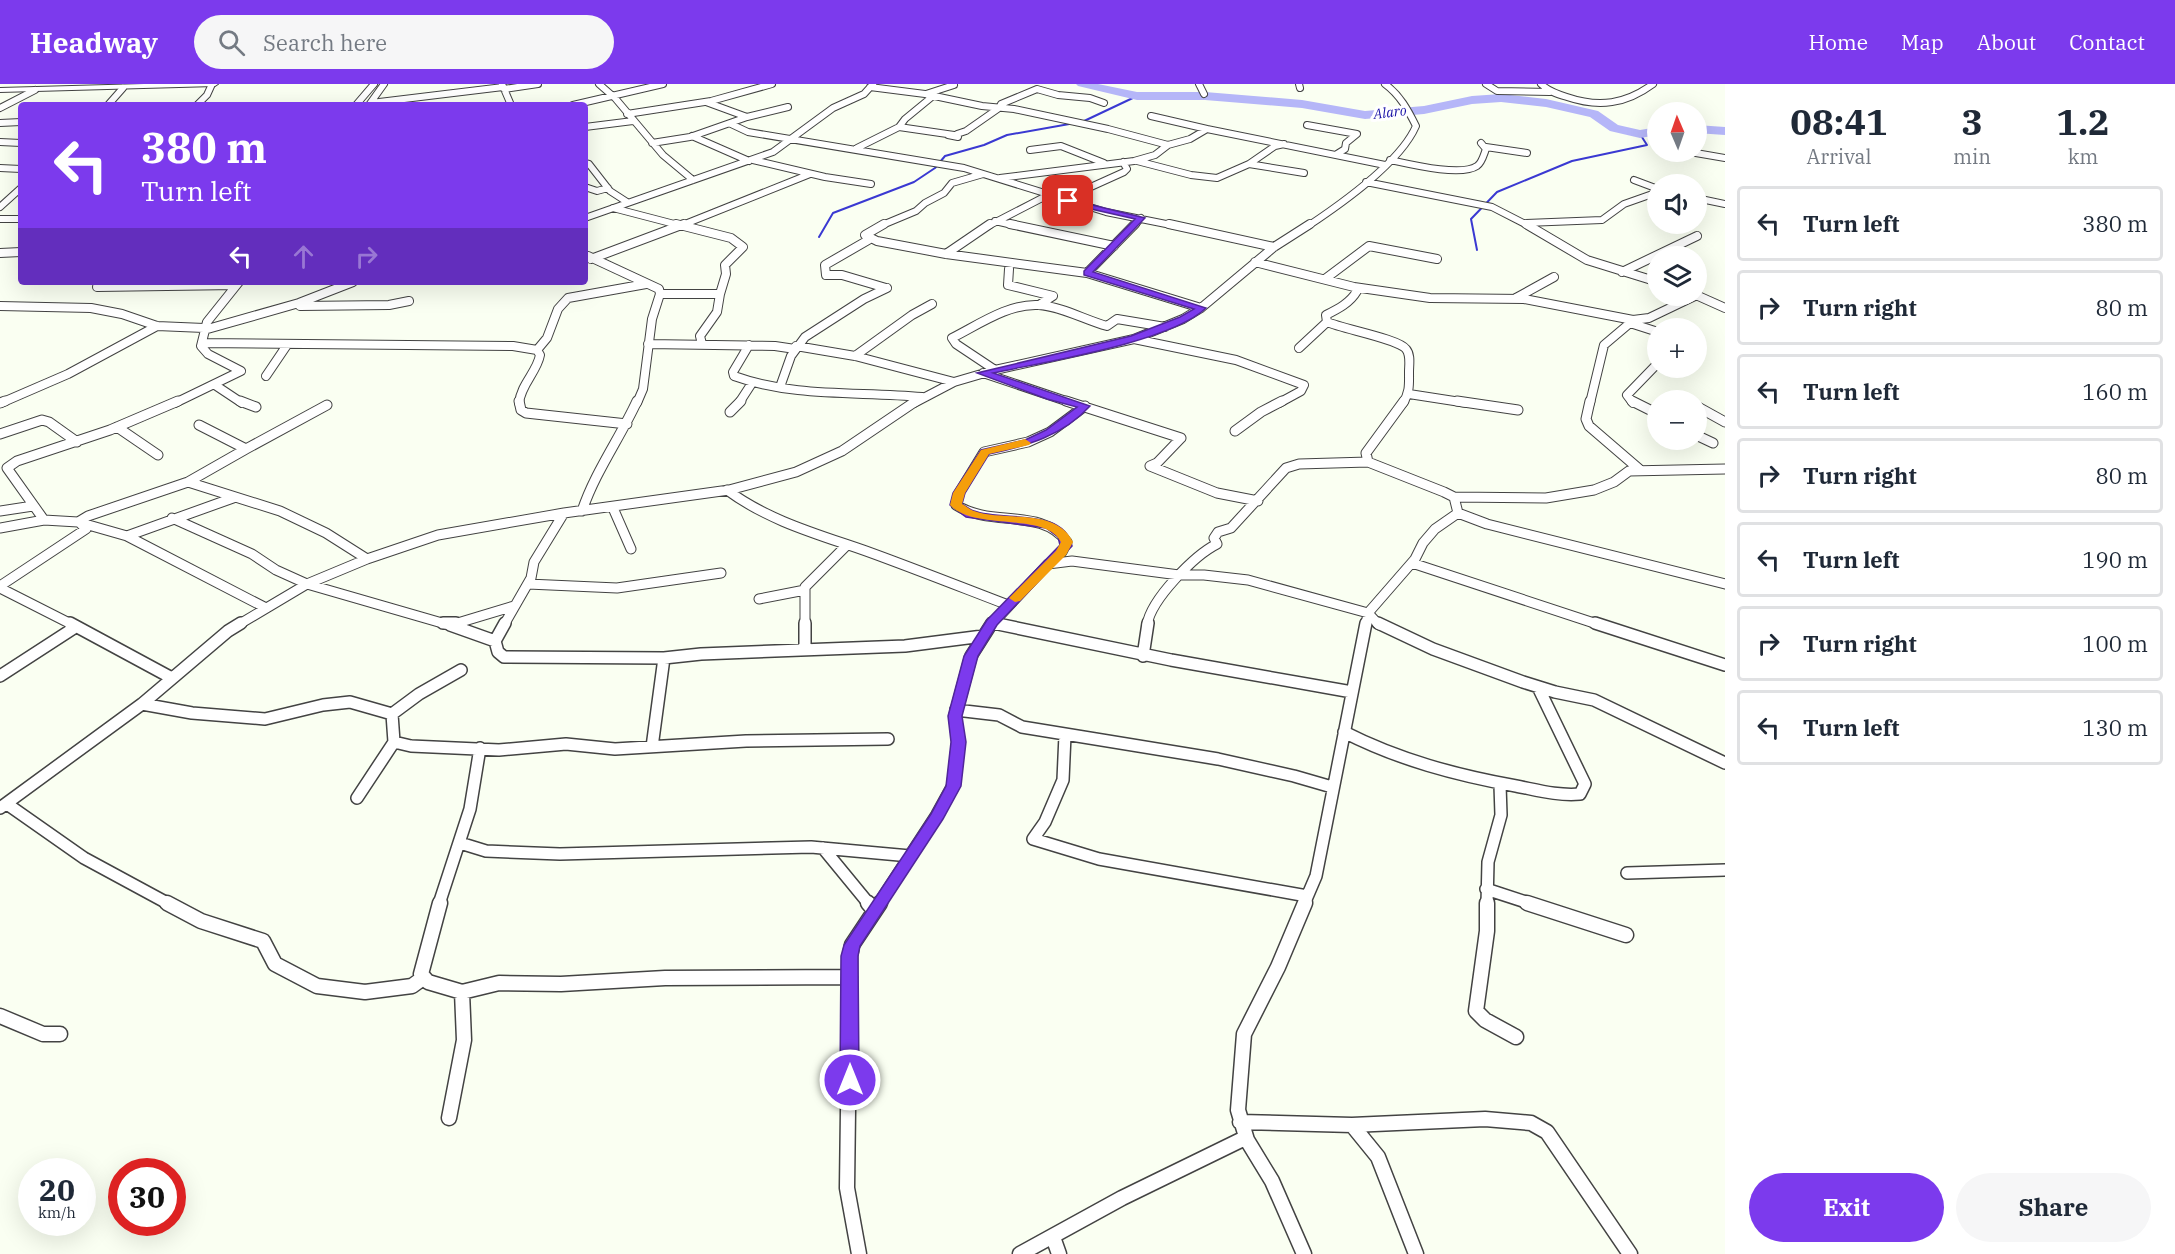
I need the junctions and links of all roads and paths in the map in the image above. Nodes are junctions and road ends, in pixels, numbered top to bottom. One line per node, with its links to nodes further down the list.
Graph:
1 (76, 84): 21 (street)
2 (213, 84): 14 (street); 28 (street)
3 (374, 84): 29 (street)
4 (384, 84): 30 (street)
5 (538, 84): 17 (street)
6 (599, 84): 26 (street)
7 (663, 84): 26 (street)
8 (767, 84): 34 (street)
9 (1199, 84): 24 (street)
10 (1385, 84): 67 (street)
11 (1486, 84): 22 (street)
12 (1541, 84): 22 (street)
13 (1652, 84): 22 (street)
14 (164, 85): 18 (street)
15 (872, 85): 23 (street); 51 (street)
16 (954, 85): 23 (street)
17 (503, 87): 31 (street); 32 (street)
18 (123, 88): 21 (street); 27 (street)
19 (0, 90): 20 (street)
20 (34, 90): 21 (street); 37 (street)
21 (69, 90)
22 (1553, 92)
23 (926, 94): 25 (street)
24 (1204, 94)
25 (933, 96): 38 (street); 48 (street)
26 (614, 97): 33 (street); 39 (street)
27 (111, 102)
28 (200, 102)
29 (359, 102)
30 (371, 102)
31 (386, 102)
32 (510, 102)
33 (588, 102)
34 (705, 102): 39 (street); 41 (street)
35 (1104, 103): 38 (street)
36 (788, 107): 41 (street)
37 (0, 108)
38 (999, 108): 48 (street); 56 (street)
39 (627, 114): 42 (street)
40 (1151, 116): 49 (street)
41 (747, 117): 45 (street)
42 (633, 121): 47 (street); 54 (street)
43 (18, 122): 44 (street)
44 (0, 123)
45 (730, 124): 50 (street); 51 (street)
46 (1307, 124): 60 (street)
47 (588, 127)
48 (899, 127): 57 (street)
49 (1207, 129): 55 (street); 56 (street)
50 (692, 136): 54 (street); 63 (street)
51 (792, 139): 57 (street); 63 (street)
52 (0, 142): 53 (street)
53 (18, 143)
54 (652, 143): 76 (street)
55 (1284, 144): 60 (street); 69 (street)
56 (1168, 145): 64 (street)
57 (856, 148): 74 (street)
58 (1030, 150): 66 (street)
59 (1527, 153): 67 (street)
60 (1337, 154): 67 (street)
61 (1707, 155): 62 (street)
62 (1725, 158)
63 (751, 161): 73 (street); 76 (street)
64 (1134, 161): 65 (street); 69 (street)
65 (1123, 162): 66 (street); 86 (street)
66 (1105, 163): 75 (street)
67 (1388, 163): 78 (street)
68 (588, 164): 81 (street)
69 (1249, 164): 72 (street)
70 (0, 168): 71 (street)
71 (18, 169)
72 (1304, 173)
73 (810, 174): 79 (street); 98 (street)
74 (983, 174): 75 (street); 100 (street)
75 (996, 179): 84 (street)
76 (693, 180): 88 (street)
77 (1634, 180): 80 (street)
78 (1366, 182): 97 (street); 102 (street)
79 (871, 184)
80 (1647, 186)
81 (608, 188): 82 (street); 88 (street)
82 (588, 189)
83 (18, 191): 90 (street)
84 (1048, 195): 86 (street); 96 (street)
85 (1647, 195): 97 (street)
86 (1062, 200): 93 (street)
87 (1707, 200): 89 (street)
88 (627, 202): 91 (street)
89 (1725, 204)
90 (0, 207)
91 (612, 208): 92 (street); 98 (street)
92 (588, 217)
93 (1141, 218): 101 (street); 102 (street)
94 (0, 219): 95 (street)
95 (18, 219)
96 (995, 221): 101 (street); 105 (street)
97 (1526, 223): 110 (street)
98 (681, 225): 106 (street); 122 (street)
99 (1697, 236): 110 (street)
100 (870, 239): 105 (street); 147 (street)
101 (1114, 246): 111 (street)
102 (1274, 247): 108 (street)
103 (18, 252): 104 (street)
104 (0, 253)
105 (946, 254): 111 (street)
106 (588, 256): 115 (street)
107 (1437, 259): 113 (street)
108 (1255, 262): 113 (street); 132 (street)
109 (1009, 269): 127 (street)
110 (1622, 272): 114 (street)
111 (1087, 273): 132 (street)
112 (1554, 277): 123 (street)
113 (1325, 279): 120 (street)
114 (1647, 279)
115 (646, 284): 121 (street); 149 (street)
116 (167, 285): 119 (street)
117 (236, 285): 140 (street)
118 (345, 285): 129 (street)
119 (97, 287)
120 (1354, 287): 123 (street); 135 (street)
121 (660, 294): 122 (street); 143 (street)
122 (720, 294): 144 (street)
123 (1516, 298): 136 (street)
124 (1707, 300): 133 (street)
125 (409, 301): 129 (street)
126 (932, 304): 150 (street)
127 (1039, 305): 138 (street); 151 (street)
128 (0, 306): 131 (street)
129 (287, 306): 140 (street)
130 (1674, 306): 136 (street)
131 (11, 308): 134 (street); 137 (street)
132 (1201, 308): 138 (street)
133 (1725, 308)
134 (0, 316)
135 (1327, 322): 148 (street); 159 (street)
136 (1630, 322): 139 (street); 181 (street)
137 (157, 326): 140 (street); 161 (street)
138 (1165, 327): 141 (street)
139 (1647, 328)
140 (204, 329): 142 (street)
141 (1134, 339): 151 (street); 173 (street)
142 (201, 343): 145 (street); 157 (street)
143 (648, 344): 144 (street); 170 (street)
144 (702, 344): 146 (street)
145 (287, 345): 149 (street); 154 (street)
146 (749, 345): 147 (street); 156 (street)
147 (796, 348): 150 (street); 158 (street)
148 (1299, 348)
149 (537, 350): 170 (street)
150 (855, 356): 155 (street)
151 (994, 370): 152 (street)
152 (982, 373): 155 (street); 163 (street)
153 (1647, 374): 165 (street)
154 (266, 376)
155 (954, 382): 160 (street)
156 (752, 383): 158 (street); 167 (street)
157 (215, 385): 164 (street); 172 (street)
158 (780, 387): 160 (street)
159 (1409, 394): 166 (street); 180 (street)
160 (922, 397): 184 (street)
161 (0, 403)
162 (327, 405): 178 (street)
163 (1085, 406): 187 (street); 201 (street)
164 (256, 407)
165 (1647, 409)
166 (1518, 410)
167 (730, 412)
168 (1707, 412): 169 (street)
169 (1725, 422)
170 (627, 424): 191 (street)
171 (199, 425): 178 (street)
172 (117, 427): 176 (street); 179 (street)
173 (1235, 431)
174 (0, 434): 176 (street)
175 (1707, 441): 177 (street)
176 (77, 442): 188 (street)
177 (1713, 444)
178 (246, 449): 183 (street)
179 (158, 455)
180 (1368, 462): 185 (street); 187 (street)
181 (1639, 469): 182 (street); 185 (street)
182 (1725, 469)
183 (188, 482): 186 (street); 196 (street)
184 (727, 490): 189 (street); 199 (street)
185 (1454, 497): 193 (street)
186 (233, 498): 194 (street); 202 (street)
187 (1258, 501): 207 (street)
188 (33, 506): 190 (street); 195 (street)
189 (613, 508): 191 (street); 200 (street)
190 (0, 511)
191 (582, 511): 192 (street)
192 (564, 513): 202 (street); 209 (street)
193 (1458, 513): 204 (street); 210 (street)
194 (172, 519): 198 (street); 208 (street)
195 (44, 520): 196 (street); 197 (street)
196 (78, 522): 198 (street); 211 (street)
197 (0, 528)
198 (127, 536): 216 (street)
199 (847, 545): 212 (street); 214 (street)
200 (631, 549)
201 (1062, 552): 203 (street); 205 (street)
202 (366, 559): 208 (street)
203 (1072, 561): 205 (street); 207 (street)
204 (1412, 563): 217 (street); 226 (street)
205 (1048, 564): 214 (street)
206 (721, 573): 209 (street)
207 (1179, 574): 217 (street); 224 (street)
208 (307, 584): 216 (street); 219 (street)
209 (528, 584): 215 (street)
210 (1725, 584)
211 (0, 587): 220 (street)
212 (805, 590): 213 (street); 223 (street)
213 (759, 599)
214 (1008, 605): 218 (street)
215 (514, 606): 219 (street); 222 (street)
216 (266, 608): 229 (street)
217 (1368, 613): 230 (street); 231 (street)
218 (992, 623): 221 (street); 224 (street)
219 (450, 625): 222 (street)
220 (75, 628): 228 (street); 229 (street)
221 (983, 636): 223 (street); 233 (street)
222 (495, 641): 225 (street)
223 (805, 650): 225 (street)
224 (1143, 656): 231 (street)
225 (664, 658): 239 (street)
226 (1725, 665)
227 (461, 670): 234 (street)
228 (0, 676)
229 (170, 677): 232 (street)
230 (1538, 687): 241 (street); 242 (street)
231 (1352, 692): 235 (street)
232 (142, 704): 234 (street); 245 (street)
233 (956, 710): 236 (street); 248 (street)
234 (392, 714): 238 (street)
235 (1344, 732): 242 (street); 243 (street)
236 (1065, 735): 243 (street); 252 (street)
237 (888, 739): 239 (street)
238 (394, 742): 240 (street); 244 (street)
239 (652, 747): 240 (street)
240 (480, 748): 246 (street)
241 (1725, 763)
242 (1500, 785): 251 (street)
243 (1332, 787): 252 (street)
244 (357, 798)
245 (3, 806): 256 (street)
246 (460, 843): 247 (street); 256 (street)
247 (823, 848): 248 (street); 253 (street)
248 (910, 856): 253 (street)
249 (1725, 870): 250 (street)
250 (1627, 873)
251 (1486, 889): 254 (street); 260 (street)
252 (1307, 896): 262 (street)
253 (874, 910): 255 (street)
254 (1626, 935)
255 (850, 977): 257 (street); 266 (street)
256 (423, 978): 257 (street)
257 (462, 992): 261 (street)
258 (0, 1016): 259 (street)
259 (60, 1034)
260 (1516, 1037)
261 (449, 1118)
262 (1240, 1122): 263 (street); 264 (street)
263 (1352, 1125): 270 (street); 271 (street)
264 (1245, 1138): 265 (street); 269 (street)
265 (1053, 1237): 267 (street); 268 (street)
266 (859, 1254)
267 (1020, 1254)
268 (1059, 1254)
269 (1304, 1254)
270 (1416, 1254)
271 (1630, 1254)

